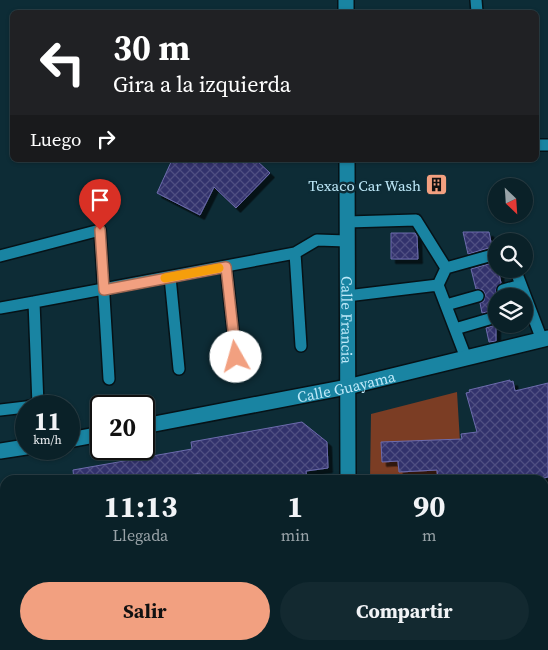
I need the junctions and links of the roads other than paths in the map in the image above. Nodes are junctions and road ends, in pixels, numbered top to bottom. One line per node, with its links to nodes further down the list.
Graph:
1 (347, 162): 2 (street, Calle Francia)
2 (347, 222): 3 (street, Calle Francia); 8 (lane)
3 (347, 241): 4 (lane); 16 (street, Calle Francia)
4 (296, 253): 7 (lane); 25 (lane)
5 (0, 256): 15 (lane)
6 (488, 256): 8 (lane)
7 (226, 267): 9 (lane); 26 (lane)
8 (446, 268): 11 (lane)
9 (170, 277): 15 (lane); 28 (lane)
10 (519, 278): 12 (lane)
11 (438, 285): 16 (lane); 19 (lane)
12 (522, 285): 13 (lane); 14 (lane)
13 (511, 288)
14 (523, 288)
15 (104, 290): 18 (lane); 29 (lane)
16 (347, 296): 30 (street, Calle Francia)
17 (478, 296): 19 (lane)
18 (34, 302): 20 (lane); 31 (lane)
19 (446, 305): 23 (lane)
20 (0, 308)
21 (533, 318): 24 (lane)
22 (488, 319): 23 (lane)
23 (455, 329): 27 (lane)
24 (545, 339): 27 (street, Calle Guayama)
25 (301, 346)
26 (236, 357)
27 (466, 358): 30 (street, Calle Guayama)
28 (180, 369)
29 (109, 379)
30 (347, 387): 34 (street, Calle Guayama); 37 (street, Calle Francia)
31 (38, 395)
32 (15, 408): 33 (lane)
33 (0, 410)
34 (155, 424)
35 (15, 449): 36 (street)
36 (0, 451)
37 (348, 475)

